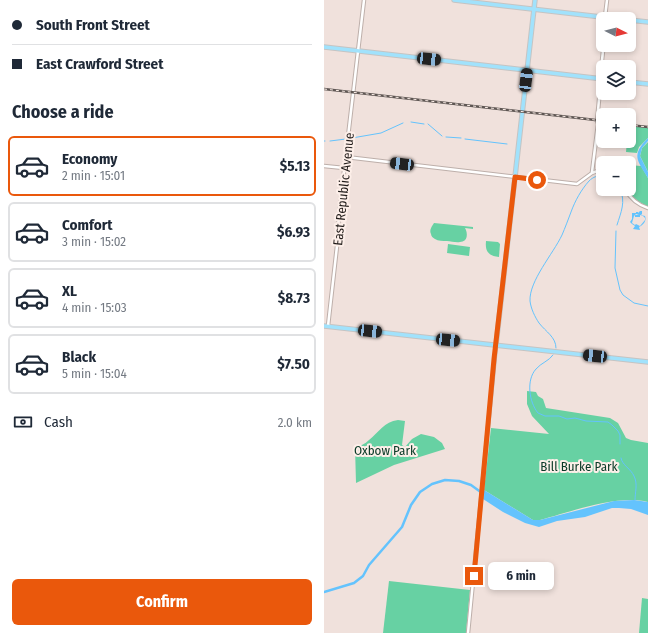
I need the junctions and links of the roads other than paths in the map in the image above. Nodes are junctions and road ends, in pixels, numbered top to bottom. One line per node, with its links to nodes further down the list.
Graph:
1 (364, 0): 11 (street, East Republic Avenue)
2 (454, 0): 5 (main road)
3 (535, 0): 5 (main road)
4 (607, 0): 6 (street)
5 (534, 9): 7 (main road); 12 (main road)
6 (607, 12)
7 (596, 17)
8 (636, 21): 9 (main road)
9 (648, 22)
10 (324, 47): 11 (main road)
11 (358, 51): 12 (main road); 17 (street, East Republic Avenue)
12 (527, 70): 13 (main road); 24 (main road)
13 (596, 78)
14 (636, 83): 15 (main road)
15 (648, 84)
16 (599, 100): 18 (street)
17 (346, 157): 21 (street, East Republic Avenue); 24 (street)
18 (593, 165): 20 (street); 23 (street)
19 (324, 166): 21 (street)
20 (596, 166)
21 (344, 168): 27 (street, East Republic Avenue)
22 (596, 172): 23 (street)
23 (592, 173): 24 (street)
24 (515, 177): 28 (main road)
25 (630, 196): 26 (street)
26 (648, 208)
27 (326, 326): 28 (main road)
28 (496, 345): 29 (main road); 30 (street)
29 (648, 362)
30 (468, 633)

